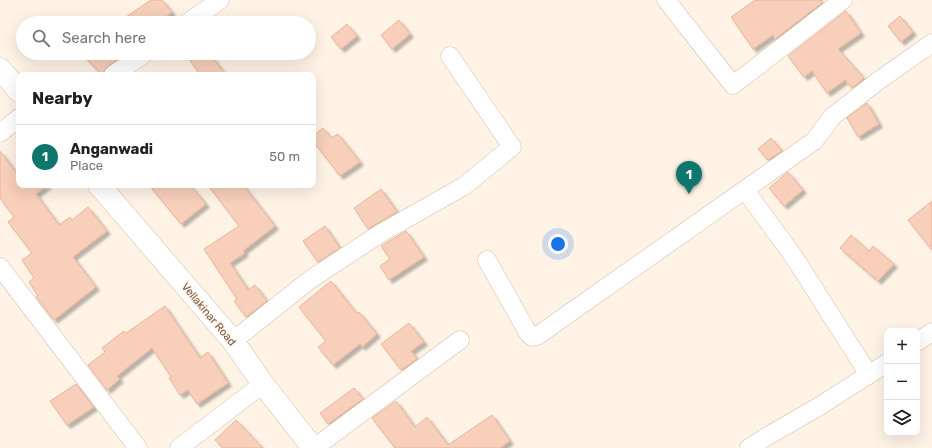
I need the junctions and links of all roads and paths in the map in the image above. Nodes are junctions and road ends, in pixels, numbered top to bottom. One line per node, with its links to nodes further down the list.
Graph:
1 (220, 0): 4 (street)
2 (666, 0): 3 (street)
3 (843, 0)
4 (197, 16)
5 (932, 43): 14 (street)
6 (450, 56): 20 (street)
7 (135, 60): 9 (street)
8 (0, 70): 10 (main road)
9 (117, 72)
10 (16, 88)
11 (16, 120): 12 (street)
12 (0, 133)
13 (102, 188): 20 (main road, Vellakinar Road)
14 (744, 190): 15 (street); 22 (street)
15 (487, 260)
16 (0, 267): 24 (street)
17 (932, 332): 19 (street)
18 (460, 340): 26 (street)
19 (920, 340)
20 (233, 341): 23 (main road, Vellakinar Road)
21 (886, 364): 22 (street)
22 (869, 375): 27 (street)
23 (263, 384): 25 (street); 26 (main road, Vellakinar Road)
24 (138, 448)
25 (179, 448)
26 (314, 448)
27 (749, 448)

